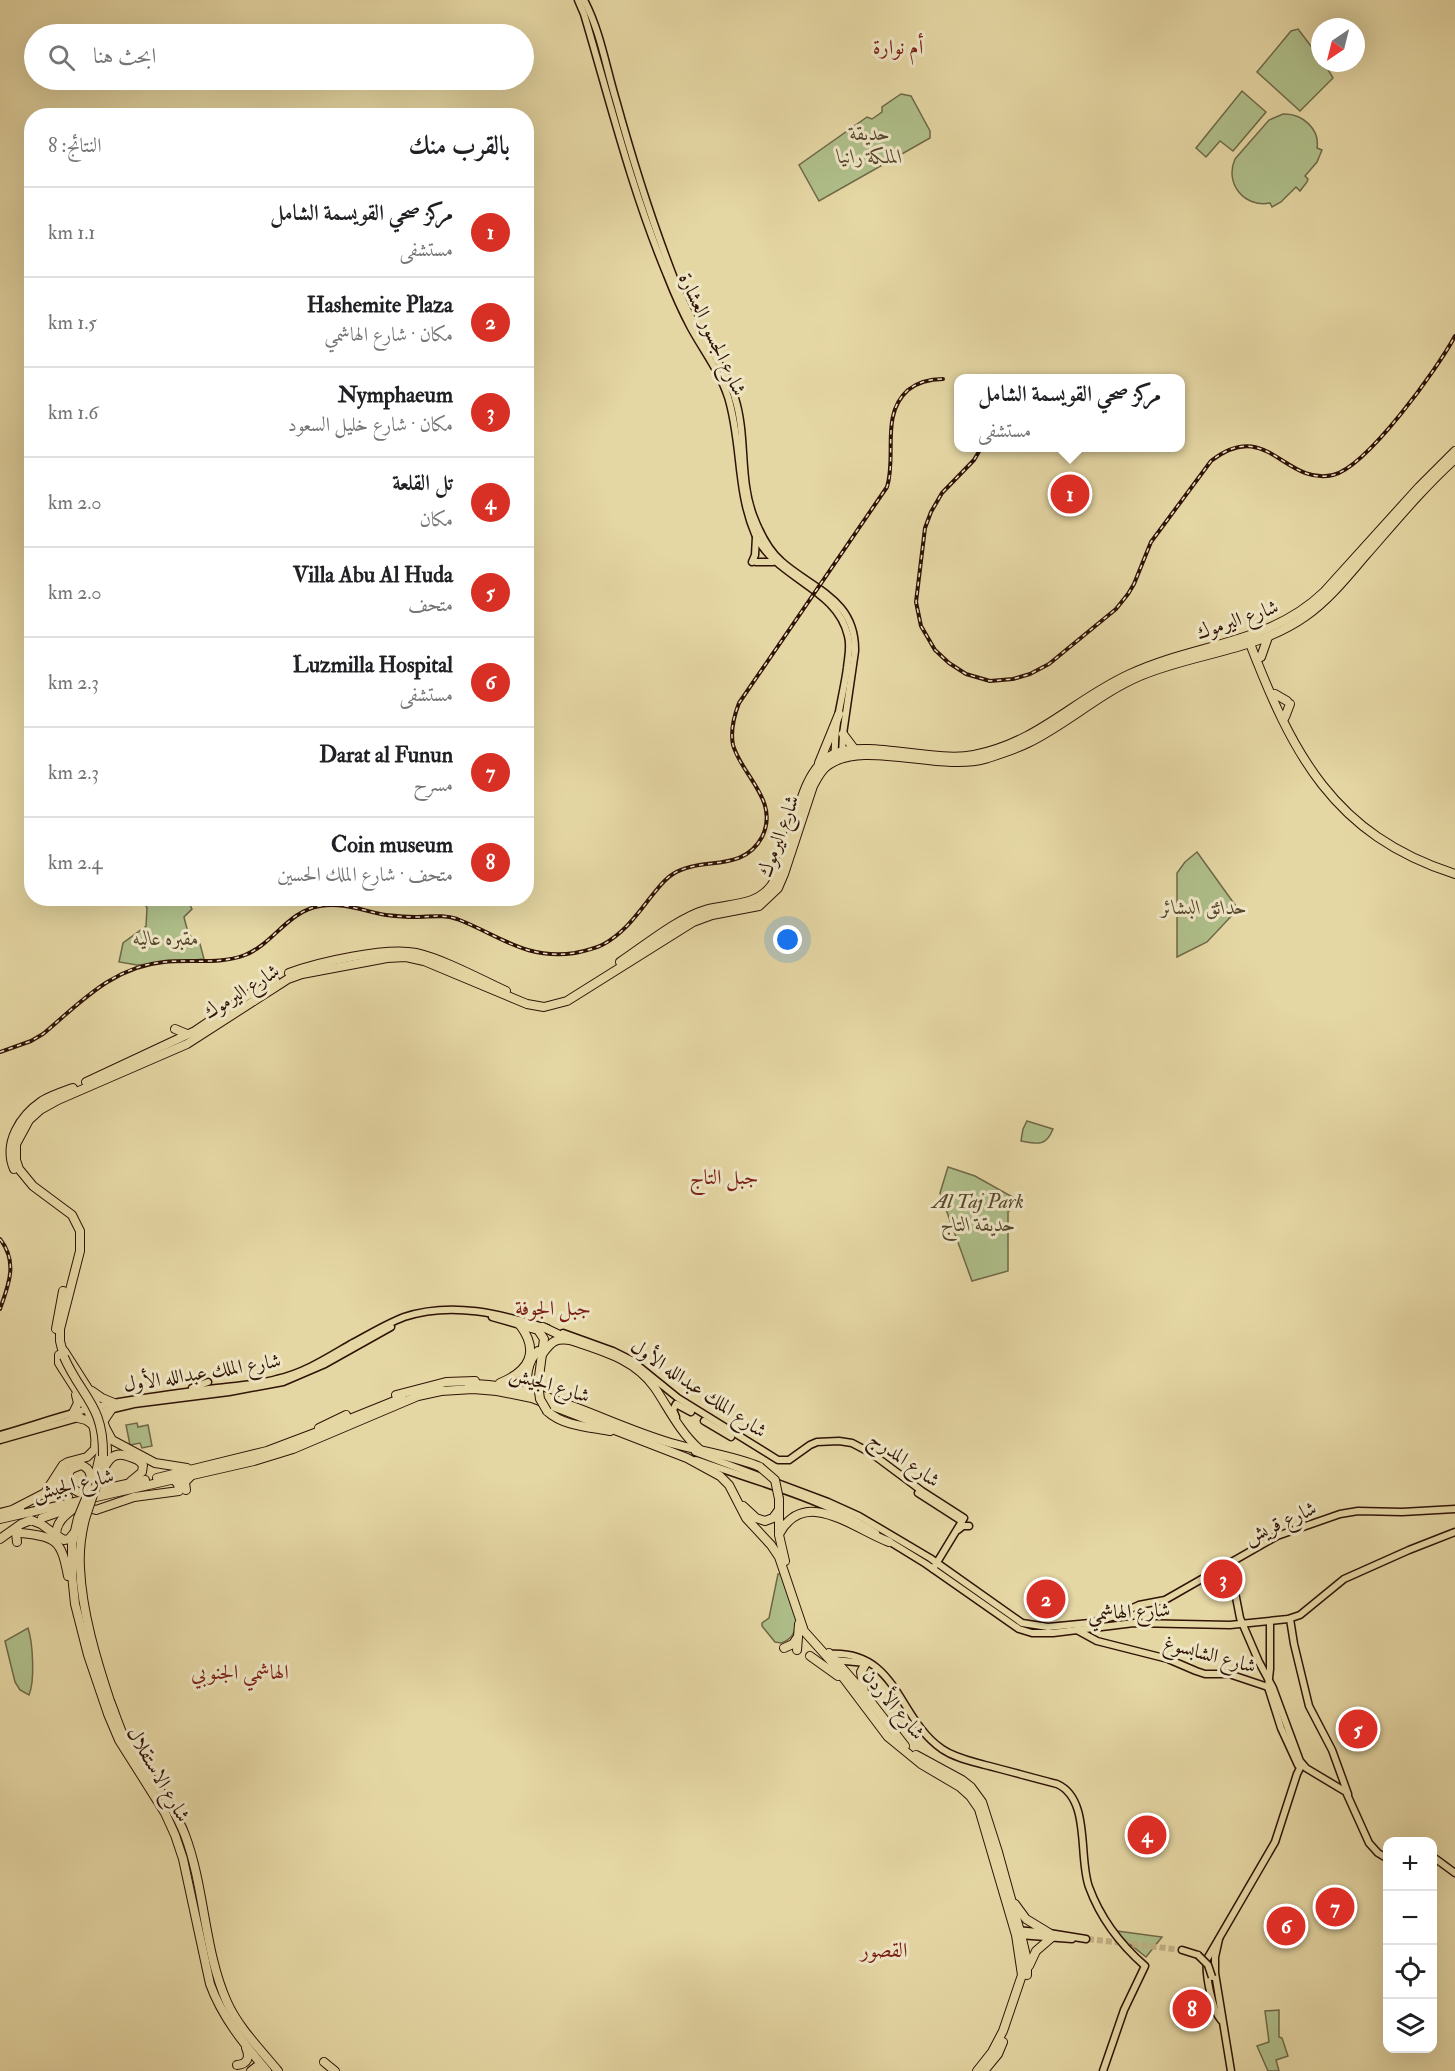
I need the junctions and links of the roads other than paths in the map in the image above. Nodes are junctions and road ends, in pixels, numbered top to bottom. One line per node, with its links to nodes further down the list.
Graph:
1 (578, 0): 3 (main road, شارع الجسور العشارة)
2 (584, 0): 3 (main road, شارع الجسور العشارة)
3 (669, 274): 6 (main road, شارع الجسور العشارة); 16 (main road, شارع الجسور العشارة)
4 (1455, 451): 8 (highway, شارع اليرموك)
5 (1455, 459): 8 (highway, شارع اليرموك)
6 (756, 536): 7 (main road, شارع الجسور العشارة); 7 (main road)
7 (774, 562): 14 (main road, شارع الجسور العشارة)
8 (1346, 573): 9 (highway, شارع اليرموك); 10 (highway, شارع اليرموك)
9 (1268, 637): 10 (highway, شارع اليرموك); 12 (highway)
10 (1252, 639): 11 (highway, شارع اليرموك); 12 (highway); 17 (highway, شارع اليرموك)
11 (1231, 649): 12 (highway); 18 (highway, شارع اليرموك)
12 (1258, 656): 13 (highway); 20 (highway)
13 (1275, 694): 15 (highway); 15 (highway)
14 (839, 714): 18 (main road, شارع الجسور العشارة); 19 (highway)
15 (1285, 717): 20 (highway)
16 (843, 735): 17 (highway); 18 (main road, شارع الجسور العشارة)
17 (855, 750): 18 (highway, شارع اليرموك)
18 (839, 756): 19 (highway, شارع اليرموك); 23 (highway, شارع اليرموك)
19 (818, 765): 22 (highway, شارع اليرموك)
20 (1455, 871)
21 (176, 1029): 22 (highway)
22 (187, 1037): 23 (highway, شارع اليرموك)
23 (162, 1051): 27 (highway, شارع اليرموك); 29 (highway, شارع اليرموك)
24 (520, 1324): 28 (highway); 33 (highway); 39 (main road, شارع الملك عبدالله الأول)
25 (543, 1327): 26 (highway); 32 (main road, شارع الملك عبدالله الأول); 36 (main road, شارع الملك عبدالله الأول)
26 (570, 1340): 28 (highway); 30 (highway)
27 (60, 1345): 29 (highway, شارع اليرموك); 34 (highway)
28 (543, 1353): 37 (highway); 46 (highway, bridge)
29 (61, 1357): 35 (highway); 50 (highway, شارع اليرموك, bridge)
30 (639, 1371): 32 (highway); 44 (highway)
31 (208, 1382): 36 (main road)
32 (659, 1383): 52 (main road, شارع الملك عبدالله الأول)
33 (503, 1384): 37 (highway, شارع الجيش); 55 (highway, شارع الجيش)
34 (88, 1388): 38 (highway); 39 (highway)
35 (75, 1390): 40 (highway); 41 (highway)
36 (181, 1392): 39 (main road, شارع الملك عبدالله الأول)
37 (530, 1392): 48 (highway, شارع الجيش)
38 (98, 1406): 39 (main road, شارع الملك عبدالله الأول); 40 (highway); 43 (highway)
39 (112, 1406): 43 (highway)
40 (88, 1409): 41 (main road); 42 (highway)
41 (75, 1416): 42 (highway); 45 (main road); 47 (main road)
42 (93, 1425): 50 (highway)
43 (104, 1426): 54 (highway); 55 (highway)
44 (679, 1426): 49 (highway); 52 (main road, شارع الملك عبدالله الأول)
45 (0, 1435)
46 (632, 1436): 51 (highway, شارع الجيش); 56 (highway, شارع الجيش)
47 (0, 1440)
48 (670, 1443): 49 (highway, شارع الأردن); 85 (main road, شارع الجيش)
49 (701, 1450): 66 (highway, شارع الأردن, bridge)
50 (99, 1453): 58 (highway, شارع اليرموك); 65 (highway)
51 (679, 1454): 62 (highway, شارع الأردن); 83 (main road, شارع الجيش)
52 (789, 1461): 72 (main road, شارع المدرج)
53 (78, 1465): 58 (highway); 58 (highway); 61 (highway)
54 (105, 1467): 58 (highway); 59 (highway)
55 (197, 1468): 59 (highway, شارع الجيش)
56 (191, 1476): 57 (highway, شارع الجيش); 60 (highway)
57 (172, 1479): 59 (highway, شارع الجيش); 64 (highway)
58 (92, 1481): 59 (highway, شارع الجيش); 61 (highway, شارع الجيش); 64 (highway, شارع الاستقلال, bridge); 70 (highway, شارع الاستقلال, bridge)
59 (128, 1486): 63 (highway); 71 (highway, شارع الجيش)
60 (186, 1490)
61 (68, 1497): 65 (highway, شارع الجيش)
62 (739, 1503): 66 (highway); 92 (highway, شارع الأردن)
63 (80, 1505): 69 (highway); 79 (highway)
64 (89, 1508): 70 (highway, شارع الاستقلال, bridge)
65 (14, 1509): 68 (highway, شارع الجيش)
66 (778, 1509): 80 (highway, شارع الأردن)
67 (1455, 1509): 86 (main road, شارع قريش)
68 (0, 1513)
69 (42, 1518)
70 (82, 1518): 76 (highway, شارع الاستقلال); 130 (highway, شارع الاستقلال)
71 (0, 1519)
72 (962, 1519): 75 (main road); 85 (main road)
73 (30, 1524): 78 (highway)
74 (969, 1526): 75 (main road)
75 (957, 1530): 85 (main road)
76 (74, 1532): 79 (highway); 87 (highway, شارع الاستقلال)
77 (1455, 1532): 91 (main road)
78 (19, 1533): 82 (highway); 84 (highway); 87 (highway)
79 (56, 1535): 81 (highway)
80 (778, 1535): 83 (highway); 103 (highway, شارع الأردن)
81 (0, 1539)
82 (17, 1542)
83 (889, 1542): 85 (main road, شارع الجيش)
84 (0, 1544)
85 (935, 1566): 90 (main road, شارع الهاشمي); 98 (main road, شارع الهاشمي)
86 (1219, 1570): 88 (main road); 89 (main road, شارع قريش)
87 (75, 1604): 124 (highway, شارع الاستقلال)
88 (1236, 1604): 95 (main road); 97 (main road)
89 (1130, 1608): 90 (main road, شارع الهاشمي); 94 (main road)
90 (1118, 1615): 96 (main road)
91 (1290, 1619): 93 (main road, شارع الهاشمي); 109 (main road)
92 (800, 1620): 99 (highway); 103 (highway, شارع الأردن)
93 (1270, 1622): 95 (main road, شارع الهاشمي); 106 (main road)
94 (1134, 1623): 96 (main road, شارع الهاشمي); 97 (main road, شارع الهاشمي)
95 (1242, 1624): 97 (main road, شارع الهاشمي); 106 (main road)
96 (1120, 1625): 98 (main road, شارع الهاشمي)
97 (1230, 1625)
98 (1077, 1630): 106 (main road, شارع الشابسوغ)
99 (799, 1631): 100 (highway); 101 (highway)
100 (784, 1648)
101 (797, 1650)
102 (810, 1656): 105 (highway)
103 (830, 1657): 104 (main road); 105 (highway, شارع الأردن); 107 (highway, شارع الأردن)
104 (868, 1663): 107 (highway); 134 (main road)
105 (846, 1681): 118 (highway, شارع الأردن)
106 (1269, 1685): 108 (main road)
107 (864, 1693): 117 (highway, شارع الأردن)
108 (1303, 1768): 109 (main road); 110 (main road); 123 (main road)
109 (1348, 1795): 110 (main road)
110 (1353, 1808): 111 (main road)
111 (1383, 1856)
112 (1445, 1857): 115 (main road)
113 (1437, 1861): 115 (main road)
114 (1437, 1862): 116 (main road)
115 (1445, 1865): 116 (main road)
116 (1453, 1872)
117 (1010, 1895): 118 (highway, شارع الأردن); 119 (highway)
118 (1018, 1933): 119 (main road); 122 (highway, شارع الأردن); 132 (highway, شارع الأردن)
119 (1050, 1935): 120 (main road); 122 (highway)
120 (1087, 1939)
121 (1182, 1950): 123 (main road, bridge)
122 (1027, 1970): 133 (highway, شارع الأردن)
123 (1221, 2020): 135 (main road)
124 (245, 2043): 125 (highway); 129 (highway, شارع الاستقلال)
125 (237, 2065)
126 (326, 2066): 131 (highway)
127 (251, 2071): 128 (highway)
128 (261, 2071)
129 (267, 2071)
130 (278, 2071)
131 (335, 2071)
132 (977, 2071)
133 (984, 2071)
134 (1102, 2071)
135 (1230, 2071)

